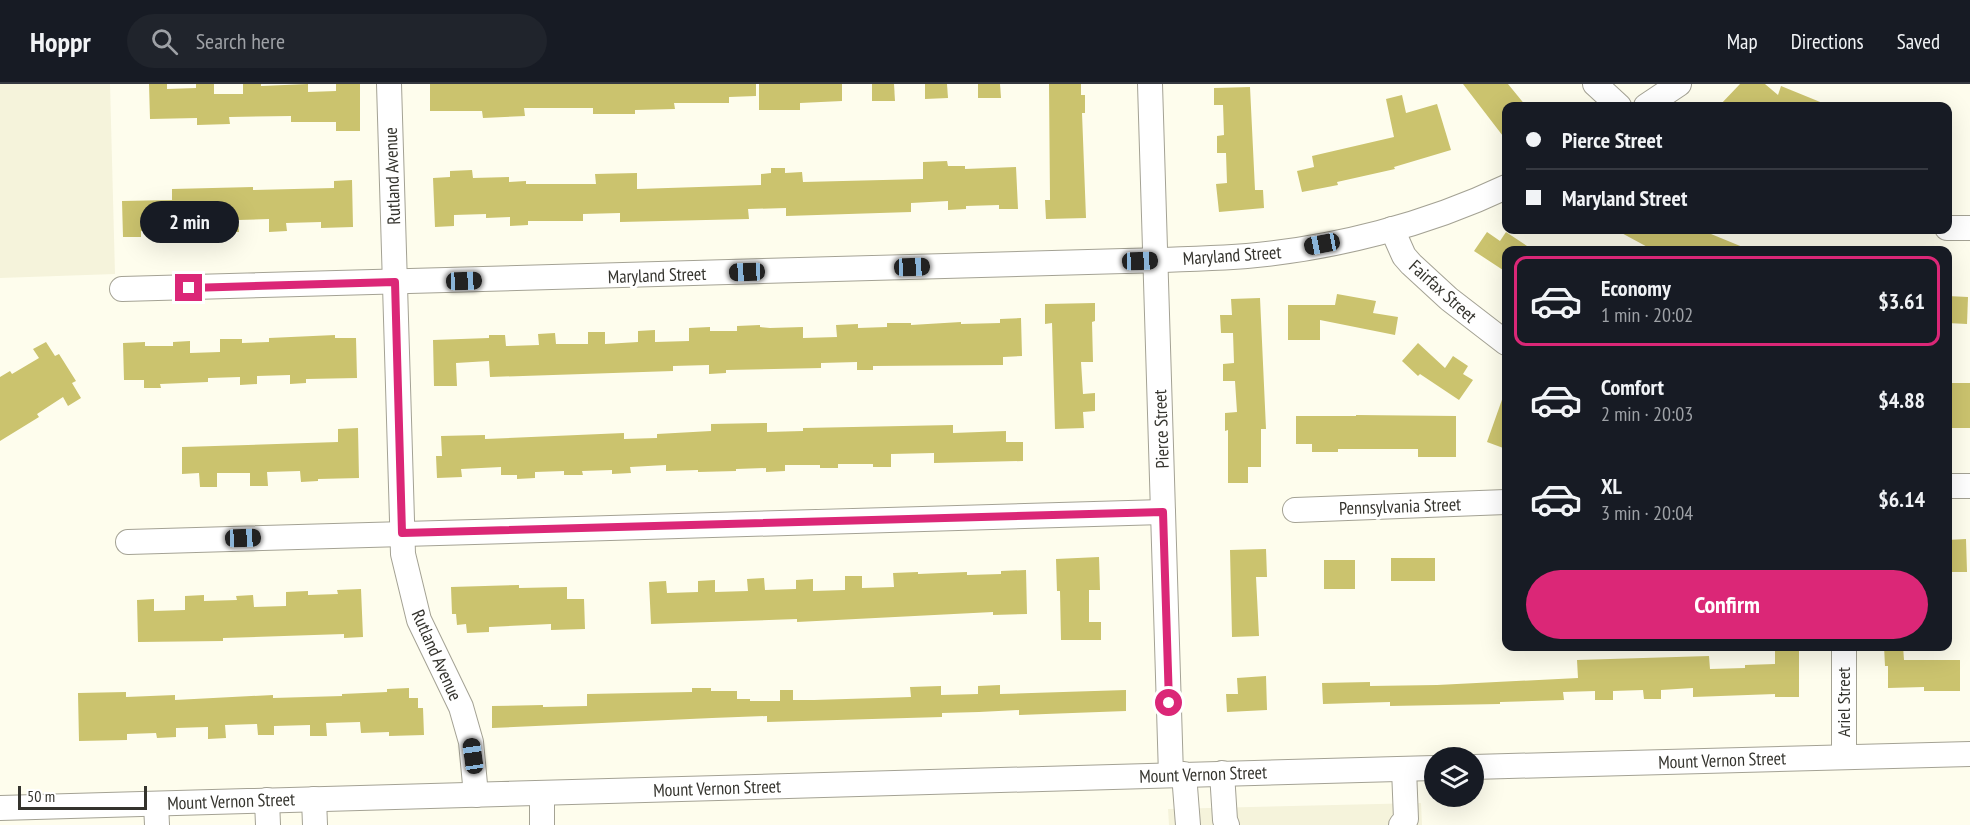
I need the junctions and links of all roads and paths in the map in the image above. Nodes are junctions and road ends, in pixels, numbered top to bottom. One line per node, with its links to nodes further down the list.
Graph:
1 (389, 84): 12 (street, Rutland Avenue)
2 (1150, 84): 11 (street, Pierce Street)
3 (1595, 84): 5 (street)
4 (1679, 84): 6 (street)
5 (1615, 102)
6 (1652, 102)
7 (1502, 189): 10 (street, Maryland Street)
8 (1952, 228): 9 (street)
9 (1970, 228)
10 (1392, 229): 11 (street, Maryland Street); 14 (street, Fairfax Street)
11 (1156, 260): 12 (street, Maryland Street); 19 (street, Pierce Street)
12 (395, 282): 13 (street, Maryland Street); 20 (street, Rutland Avenue)
13 (122, 289)
14 (1502, 340)
15 (1952, 486): 16 (street)
16 (1970, 486)
17 (1502, 502): 18 (street, Pennsylvania Street)
18 (1295, 510)
19 (1163, 512): 20 (street); 29 (street, Pierce Street)
20 (402, 533): 21 (street); 31 (street, Rutland Avenue)
21 (128, 542)
22 (1844, 651): 24 (street, Ariel Street)
23 (1970, 754): 24 (street, Mount Vernon Street)
24 (1844, 757): 25 (street, Mount Vernon Street)
25 (1484, 767)
26 (1424, 768): 27 (street, Mount Vernon Street)
27 (1404, 769): 28 (street, Mount Vernon Street); 41 (street)
28 (1222, 773): 29 (street, Mount Vernon Street); 40 (street)
29 (1178, 775): 30 (street, Mount Vernon Street); 39 (street, Pierce Street)
30 (542, 793): 31 (street, Mount Vernon Street); 38 (street)
31 (476, 795): 32 (street, Mount Vernon Street)
32 (314, 799): 33 (street, Mount Vernon Street); 37 (street)
33 (267, 801): 35 (street, Mount Vernon Street); 36 (street)
34 (0, 808): 35 (street, Mount Vernon Street)
35 (156, 814)
36 (268, 825)
37 (315, 825)
38 (542, 825)
39 (1188, 825)
40 (1227, 825)
41 (1401, 825)

